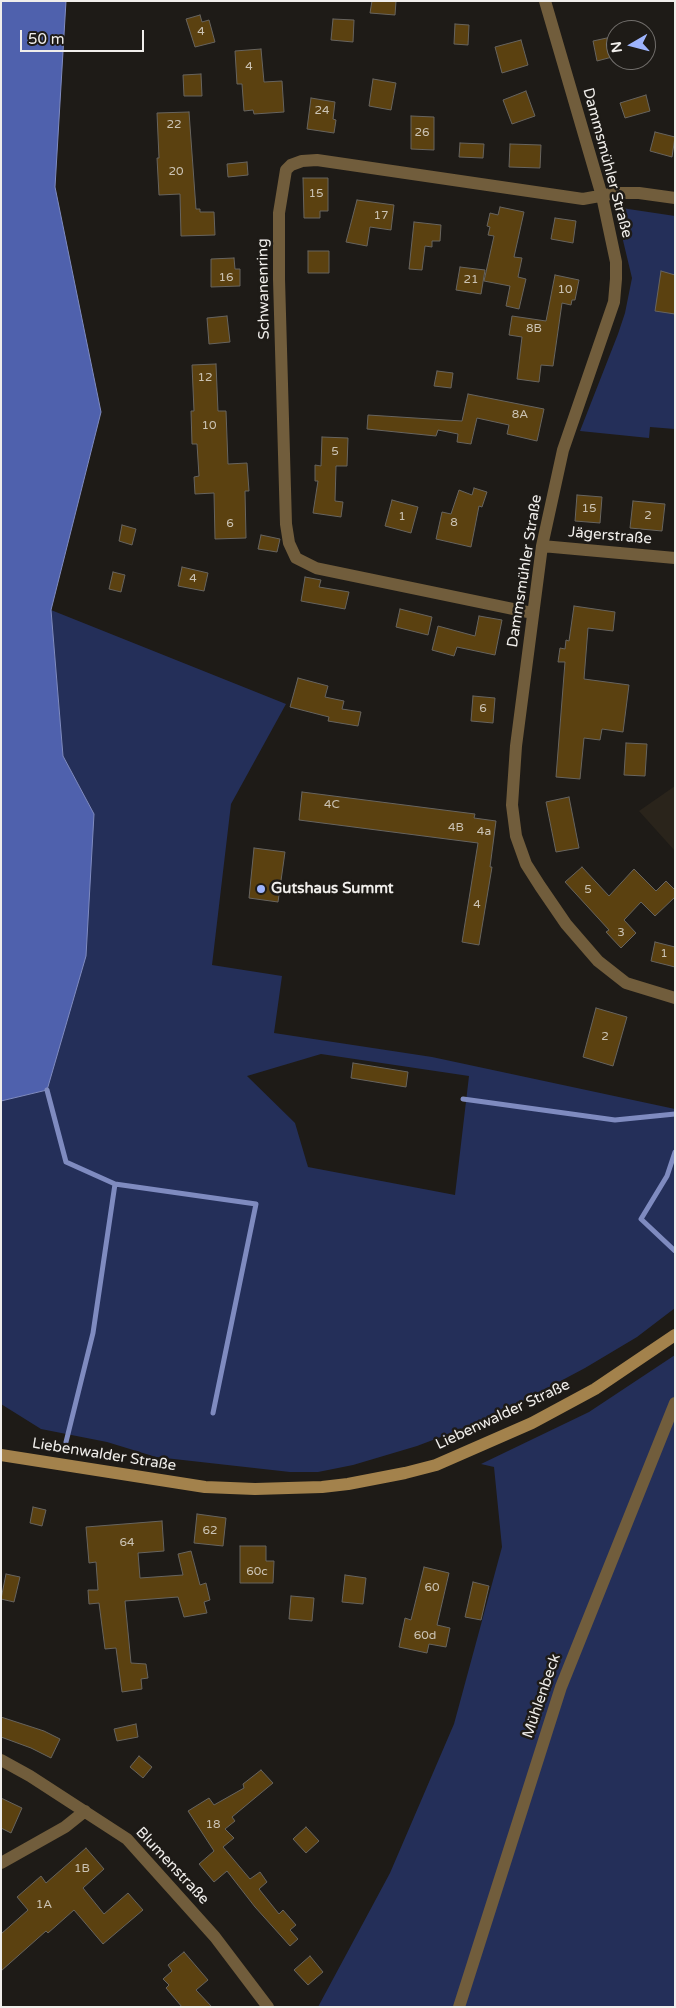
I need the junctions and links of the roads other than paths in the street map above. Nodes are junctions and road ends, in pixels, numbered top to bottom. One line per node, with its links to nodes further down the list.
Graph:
1 (545, 1): 2 (street, Dammsmühler Straße)
2 (602, 196): 3 (street, Schwanenring); 4 (street, Dammsmühler Straße); 6 (street, Schwanenring)
3 (675, 198)
4 (542, 546): 5 (street, Jägerstraße); 6 (street, Dammsmühler Straße)
5 (675, 558)
6 (533, 613): 7 (street, Dammsmühler Straße)
7 (675, 998)
8 (675, 1335): 10 (main road, Liebenwalder Straße)
9 (675, 1403): 15 (street, Mühlenbeck)
10 (1, 1455)
11 (1, 1760): 12 (street, Blumenstraße)
12 (85, 1810): 13 (street); 14 (street, Blumenstraße)
13 (1, 1863)
14 (268, 2007)
15 (459, 2007)

